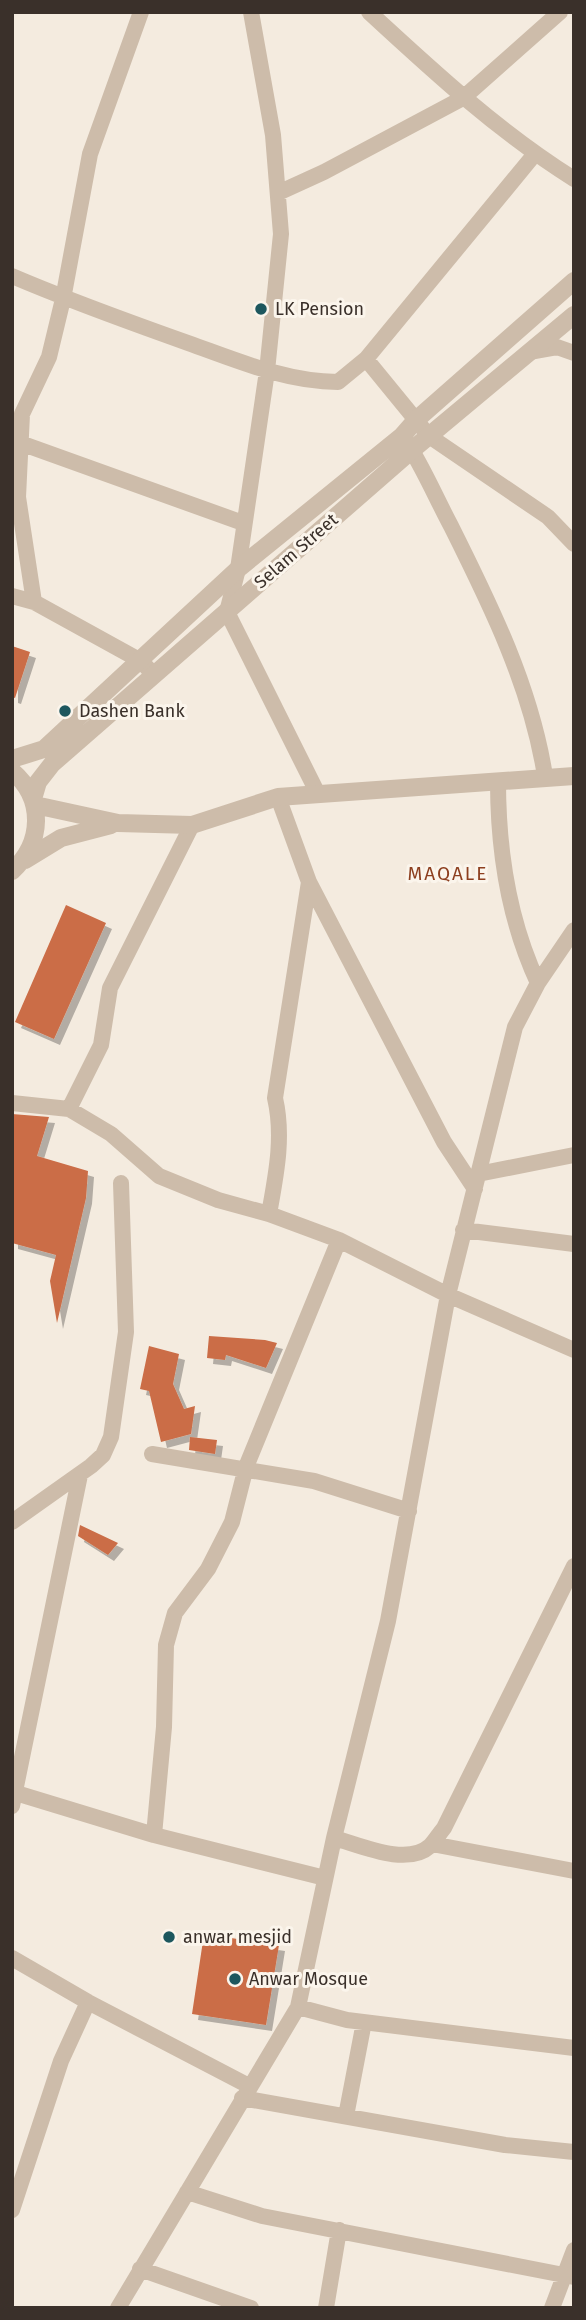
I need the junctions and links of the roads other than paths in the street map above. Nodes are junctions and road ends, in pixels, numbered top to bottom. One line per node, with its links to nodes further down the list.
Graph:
1 (141, 12): 11 (street)
2 (251, 12): 8 (street)
3 (369, 12): 5 (street)
4 (560, 12): 5 (street)
5 (463, 97): 6 (street); 8 (street)
6 (534, 155): 7 (street); 15 (street)
7 (574, 179)
8 (278, 192): 16 (street)
9 (12, 276): 11 (street)
10 (574, 281): 17 (street, Selam Street)
11 (64, 299): 16 (street); 19 (street)
12 (574, 315): 13 (street, Selam Street)
13 (529, 352): 14 (street); 18 (street, Selam Street)
14 (574, 353)
15 (366, 359): 16 (street); 17 (street)
16 (267, 371): 21 (street)
17 (416, 420): 18 (street); 20 (street, Selam Street)
18 (429, 436): 20 (street, Selam Street); 22 (street)
19 (16, 440): 21 (street); 25 (street)
20 (407, 443): 23 (street, Selam Street); 26 (street, Selam Street); 31 (street)
21 (243, 523): 23 (street)
22 (574, 544)
23 (238, 569): 26 (street); 27 (street, Selam Street)
24 (12, 596): 25 (street)
25 (34, 602): 27 (street)
26 (227, 612): 27 (street, Selam Street); 34 (street)
27 (147, 667): 28 (street); 36 (street, Selam Street)
28 (12, 759)
29 (574, 765): 31 (street)
30 (12, 771): 36 (street)
31 (550, 775): 32 (street); 33 (street)
32 (574, 776)
33 (498, 781): 34 (street); 42 (street)
34 (318, 794): 35 (street)
35 (278, 797): 38 (street); 40 (street)
36 (34, 802): 37 (street); 39 (street)
37 (118, 823): 38 (street); 39 (street)
38 (192, 824): 44 (street)
39 (17, 866)
40 (309, 882): 47 (street); 48 (street)
41 (574, 930): 42 (street)
42 (538, 983): 47 (street)
43 (12, 1104): 44 (street)
44 (69, 1109): 48 (street)
45 (574, 1155): 47 (street)
46 (121, 1182): 56 (street)
47 (477, 1182): 49 (street)
48 (270, 1214): 50 (street)
49 (464, 1230): 51 (street); 52 (street)
50 (339, 1240): 52 (street); 55 (street)
51 (574, 1244)
52 (448, 1295): 53 (street); 57 (street)
53 (574, 1350)
54 (152, 1454): 55 (street)
55 (246, 1468): 57 (street); 61 (street)
56 (80, 1475): 58 (street); 60 (street)
57 (409, 1511): 62 (street)
58 (12, 1521)
59 (574, 1566): 63 (street)
60 (14, 1800): 61 (street)
61 (154, 1835): 65 (street)
62 (334, 1838): 63 (street); 65 (street)
63 (432, 1844): 64 (street)
64 (574, 1871)
65 (325, 1878): 68 (street)
66 (12, 1958): 67 (street)
67 (88, 2002): 71 (street); 75 (street)
68 (298, 2007): 69 (street); 71 (street)
69 (364, 2022): 70 (street); 72 (street)
70 (574, 2048)
71 (246, 2092): 72 (street); 74 (street)
72 (346, 2116): 73 (street)
73 (574, 2152)
74 (187, 2192): 76 (street); 78 (street)
75 (12, 2210)
76 (339, 2231): 79 (street); 82 (street)
77 (574, 2250): 79 (street)
78 (140, 2269): 80 (street); 81 (street)
79 (569, 2276): 83 (street)
80 (116, 2306)
81 (251, 2308)
82 (326, 2308)
83 (552, 2308)

